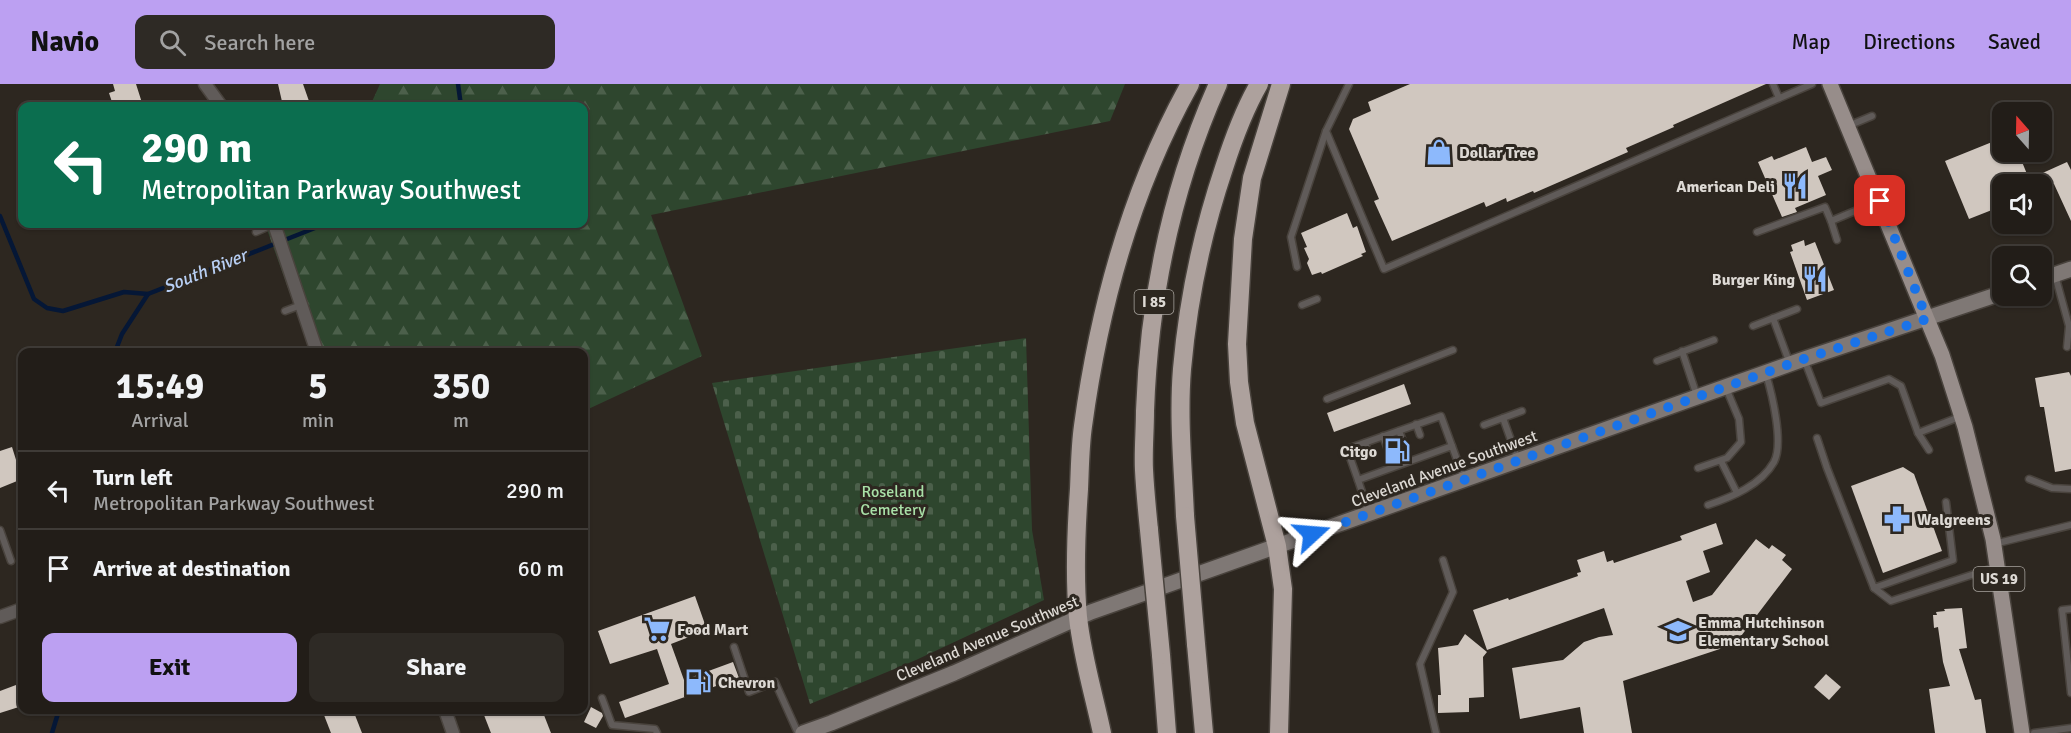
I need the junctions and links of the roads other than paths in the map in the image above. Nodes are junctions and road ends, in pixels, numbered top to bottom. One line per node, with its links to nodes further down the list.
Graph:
1 (205, 84): 11 (street)
2 (1190, 84): 87 (highway)
3 (1218, 84): 99 (highway, I 85, bridge)
4 (1259, 84): 100 (highway, I 85, bridge)
5 (1281, 84): 79 (highway)
6 (1349, 84): 14 (lane)
7 (1773, 84): 10 (lane)
8 (1812, 84): 10 (lane)
9 (1830, 84): 13 (main road, US 19)
10 (1779, 98): 23 (lane)
11 (218, 102)
12 (1872, 116): 13 (lane)
13 (1848, 126): 15 (main road, US 19)
14 (1326, 131): 22 (lane); 23 (lane)
15 (1880, 201): 16 (lane); 35 (main road, US 19)
16 (1831, 221): 20 (lane); 21 (lane)
17 (265, 228): 19 (lane)
18 (275, 228): 30 (street)
19 (256, 232)
20 (1757, 232)
21 (1837, 240)
22 (1297, 267)
23 (1384, 268): 25 (lane)
24 (2071, 269): 26 (main road)
25 (1376, 272)
26 (2052, 275)
27 (2052, 285): 37 (lane)
28 (1992, 296): 35 (main road, Cleveland Avenue Southwest)
29 (1317, 299): 31 (lane)
30 (301, 305): 33 (lane); 40 (street)
31 (1302, 305)
32 (1797, 309): 34 (lane)
33 (285, 311)
34 (1773, 318): 36 (lane); 44 (lane)
35 (1927, 319): 44 (main road, Cleveland Avenue Southwest); 50 (main road, US 19)
36 (1753, 326)
37 (2070, 327): 39 (lane)
38 (1714, 340): 42 (lane)
39 (2067, 347)
40 (316, 348)
41 (1453, 350): 48 (lane)
42 (1682, 351): 43 (lane); 47 (lane)
43 (1657, 361)
44 (1797, 362): 45 (main road, Cleveland Avenue Southwest); 55 (lane)
45 (1766, 373): 46 (main road, Cleveland Avenue Southwest); 72 (lane)
46 (1725, 387): 47 (main road, Cleveland Avenue Southwest); 66 (lane)
47 (1697, 397): 65 (main road, Cleveland Avenue Southwest)
48 (1327, 399)
49 (1522, 411): 51 (lane)
50 (1962, 416): 55 (lane); 78 (main road, US 19)
51 (1503, 418): 53 (lane); 65 (lane)
52 (1416, 424): 54 (lane); 56 (lane); 61 (lane)
53 (1484, 424)
54 (1399, 431): 57 (lane); 59 (lane)
55 (1918, 433): 63 (lane)
56 (1420, 435)
57 (1383, 436): 60 (lane); 62 (lane)
58 (1817, 438): 83 (lane)
59 (1403, 441)
60 (1365, 443): 64 (lane); 69 (lane)
61 (1452, 446): 69 (lane); 70 (lane)
62 (1387, 447)
63 (1929, 450)
64 (1369, 453)
65 (1518, 461): 70 (main road, Cleveland Avenue Southwest)
66 (1721, 461): 67 (lane); 72 (lane)
67 (1698, 468)
68 (2029, 479): 71 (lane)
69 (1358, 480): 75 (lane)
70 (1465, 480): 75 (main road, Cleveland Avenue Southwest)
71 (2071, 489)
72 (1737, 493): 74 (lane)
73 (1946, 502): 83 (lane)
74 (1708, 505)
75 (1369, 513): 79 (main road, Cleveland Avenue Southwest)
76 (2071, 525): 78 (lane)
77 (0, 530): 81 (lane)
78 (1994, 544): 82 (main road, US 19)
79 (1277, 546): 87 (main road, Cleveland Avenue Southwest); 101 (highway)
80 (1443, 560): 102 (lane)
81 (11, 561)
82 (1997, 567): 83 (lane); 103 (main road, US 19)
83 (1875, 588)
84 (2071, 609): 89 (lane)
85 (18, 610): 86 (street)
86 (0, 617)
87 (1078, 618): 92 (main road, Cleveland Avenue Southwest); 98 (highway)
88 (734, 647): 96 (lane)
89 (2071, 693)
90 (602, 698): 95 (lane)
91 (446, 714): 94 (street)
92 (832, 728): 97 (main road, Cleveland Avenue Southwest)
93 (2071, 728): 104 (lane)
94 (453, 733)
95 (657, 733)
96 (798, 733)
97 (803, 733)
98 (1102, 733)
99 (1167, 733)
100 (1204, 733)
101 (1279, 733)
102 (1436, 733)
103 (2022, 733)
104 (2034, 733)

